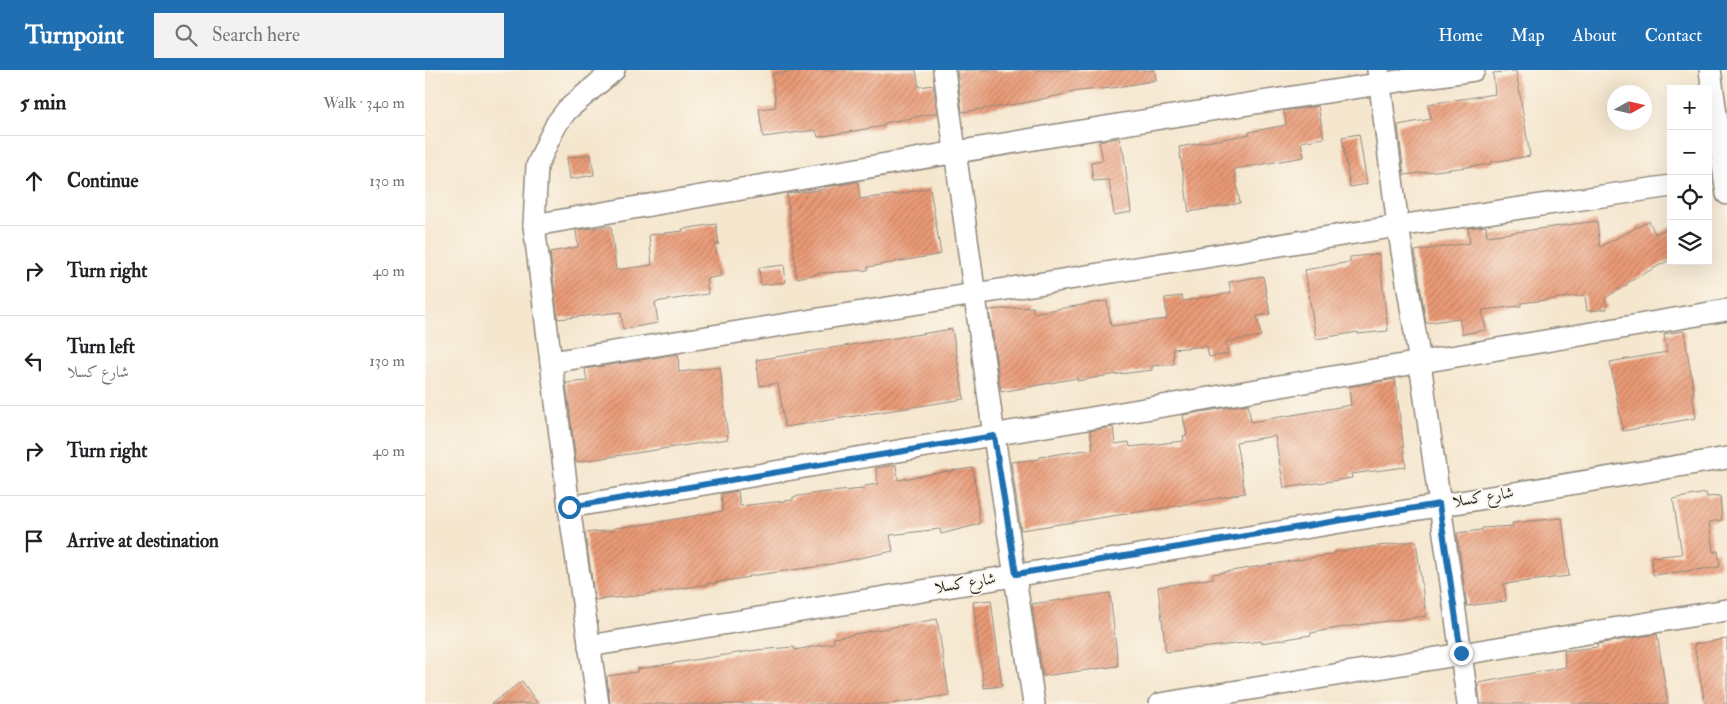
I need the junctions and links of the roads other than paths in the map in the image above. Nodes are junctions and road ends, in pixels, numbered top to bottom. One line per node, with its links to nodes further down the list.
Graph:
1 (614, 70): 9 (street)
2 (944, 70): 6 (street)
3 (1474, 70): 5 (street)
4 (1710, 70): 7 (street)
5 (1379, 77): 6 (street); 10 (street)
6 (956, 152): 9 (street); 11 (street)
7 (1722, 183)
8 (1667, 187): 10 (street)
9 (534, 225): 13 (street)
10 (1399, 226): 11 (street); 14 (street)
11 (974, 295): 13 (street); 15 (street)
12 (1727, 310): 14 (street)
13 (551, 362): 18 (street)
14 (1420, 363): 15 (street); 17 (street)
15 (994, 436): 18 (street); 19 (street)
16 (1727, 458): 17 (street, شارع كسلا)
17 (1439, 504): 19 (street, شارع كسلا); 22 (street)
18 (569, 507): 21 (street)
19 (1016, 574): 21 (street, شارع كسلا); 24 (street)
20 (1727, 610): 22 (street)
21 (589, 646): 23 (street)
22 (1461, 653): 25 (street); 26 (street)
23 (598, 704)
24 (1034, 704)
25 (1160, 704)
26 (1468, 704)

